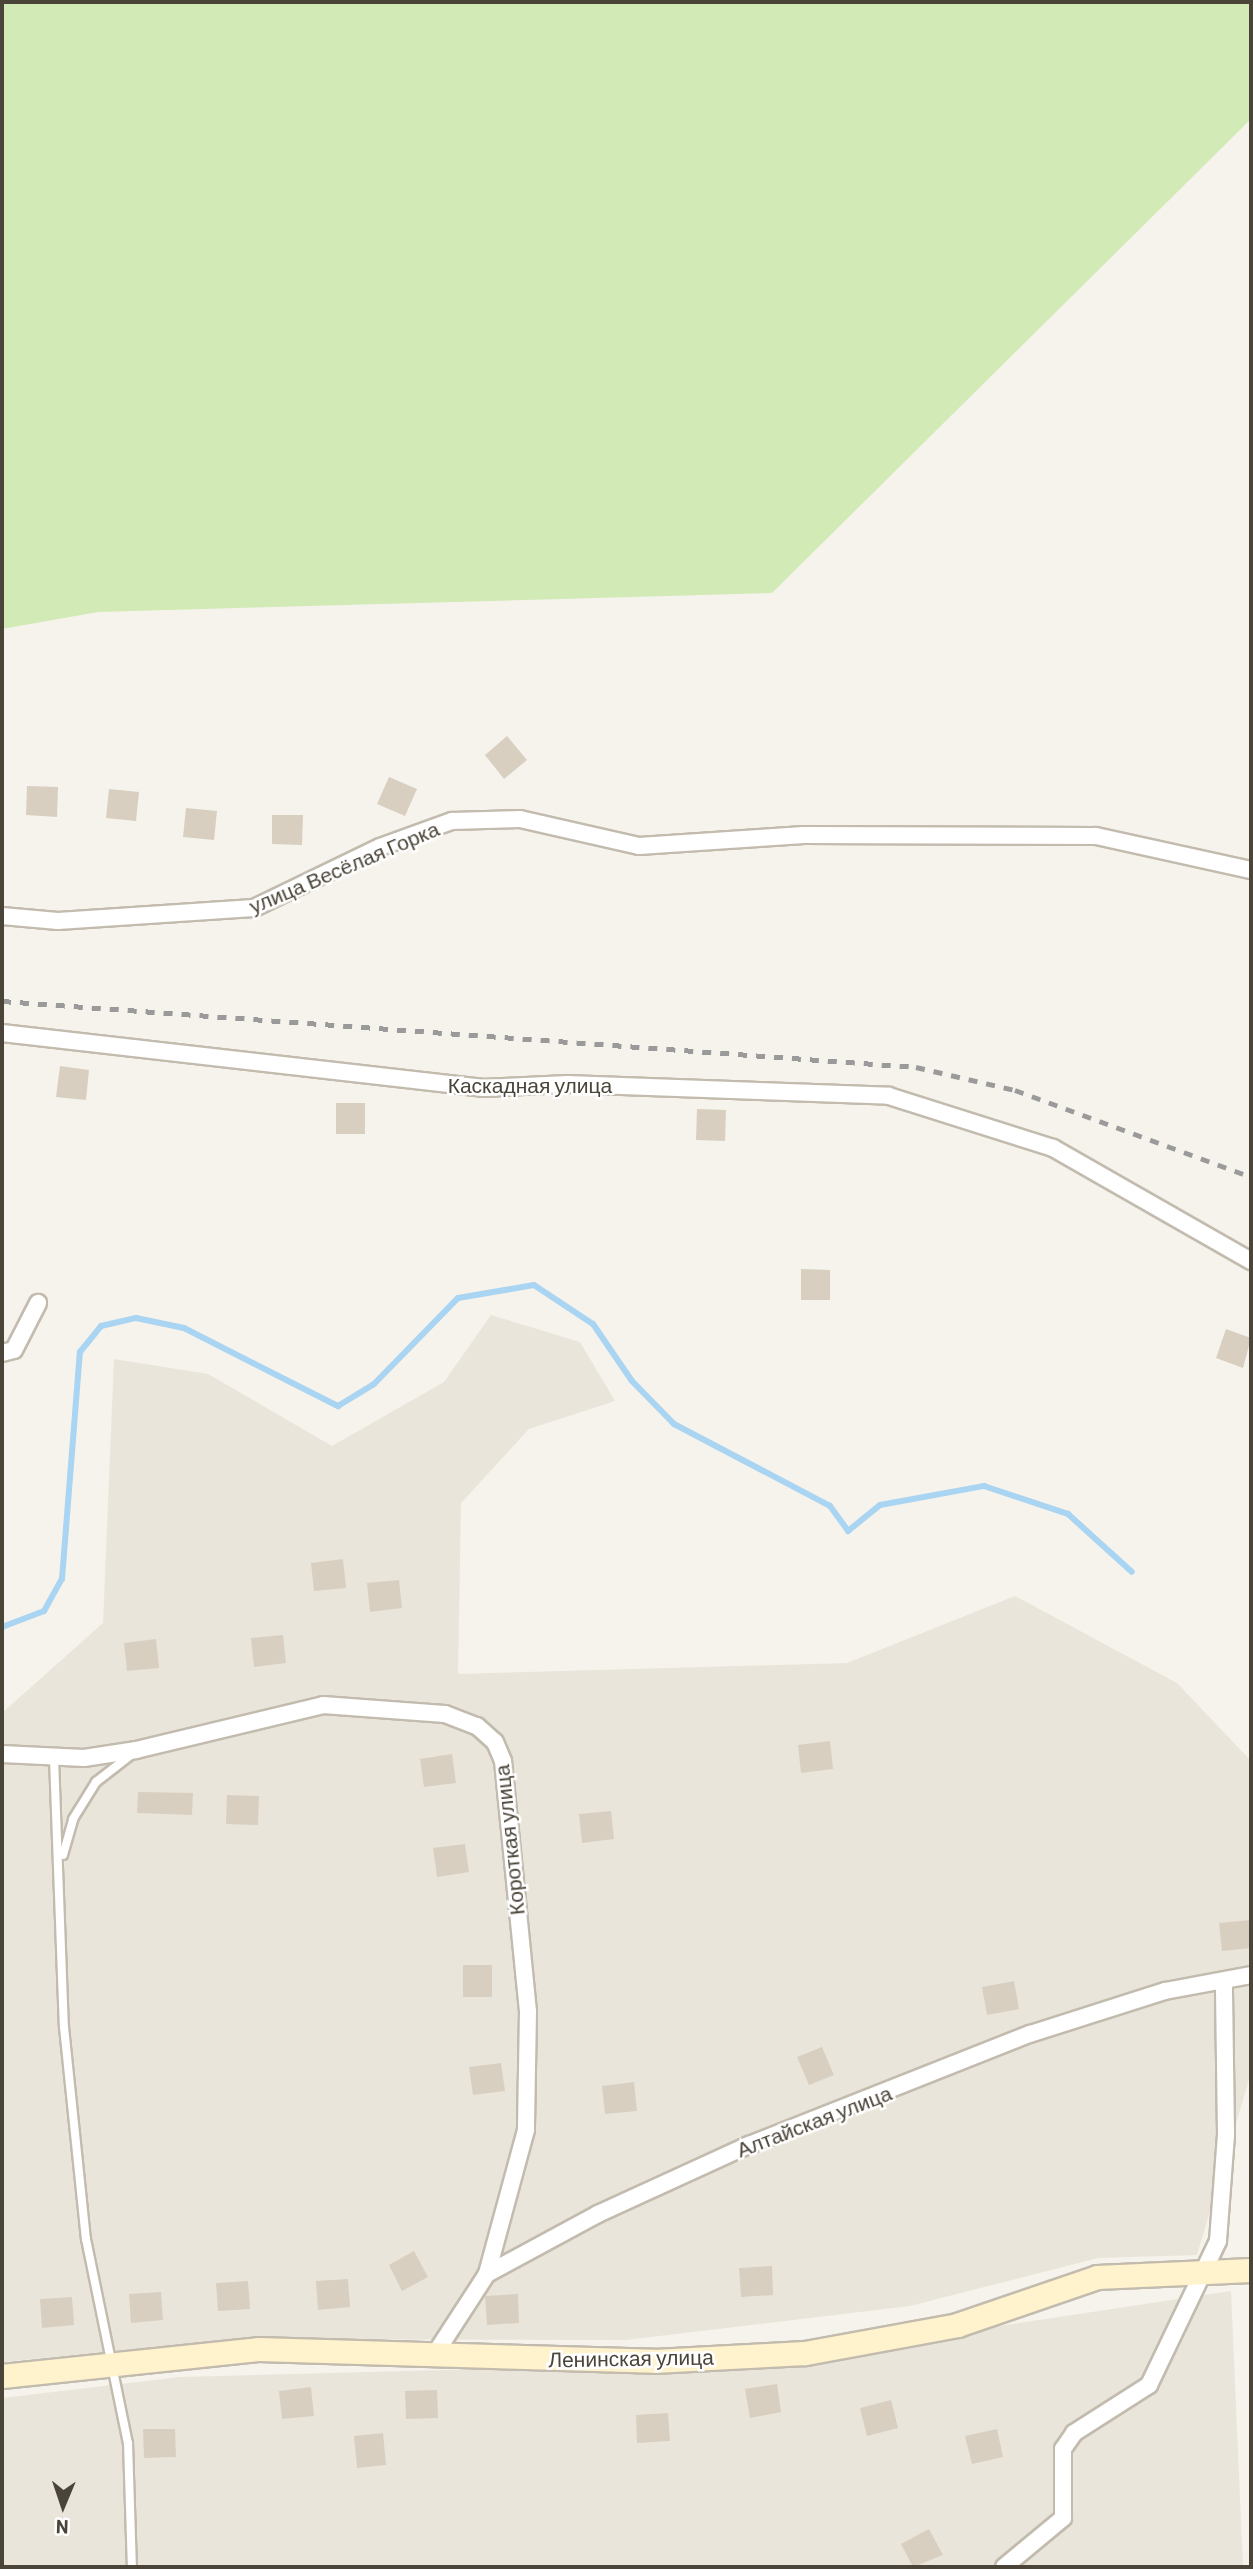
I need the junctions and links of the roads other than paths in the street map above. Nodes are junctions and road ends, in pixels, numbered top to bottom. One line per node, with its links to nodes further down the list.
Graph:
1 (1251, 870): 2 (street, улица Весёлая Горка)
2 (2, 916)
3 (2, 1033): 4 (street, Каскадная улица)
4 (1251, 1261)
5 (38, 1303): 6 (street)
6 (2, 1353)
7 (136, 1750): 9 (street, Короткая улица); 10 (lane); 15 (street, Короткая улица)
8 (2, 1754): 9 (street, Короткая улица)
9 (54, 1758): 10 (lane)
10 (61, 1861): 17 (lane)
11 (1251, 1975): 12 (street, Алтайская улица)
12 (1224, 1982): 14 (street); 15 (street, Алтайская улица)
13 (1251, 2270): 14 (street, Ленинская улица)
14 (1203, 2271): 16 (street, Ленинская улица); 20 (street)
15 (487, 2274): 16 (street)
16 (433, 2357): 17 (street, Ленинская улица)
17 (113, 2361): 18 (street, Ленинская улица); 19 (lane)
18 (2, 2376)
19 (132, 2567)
20 (1004, 2567)

